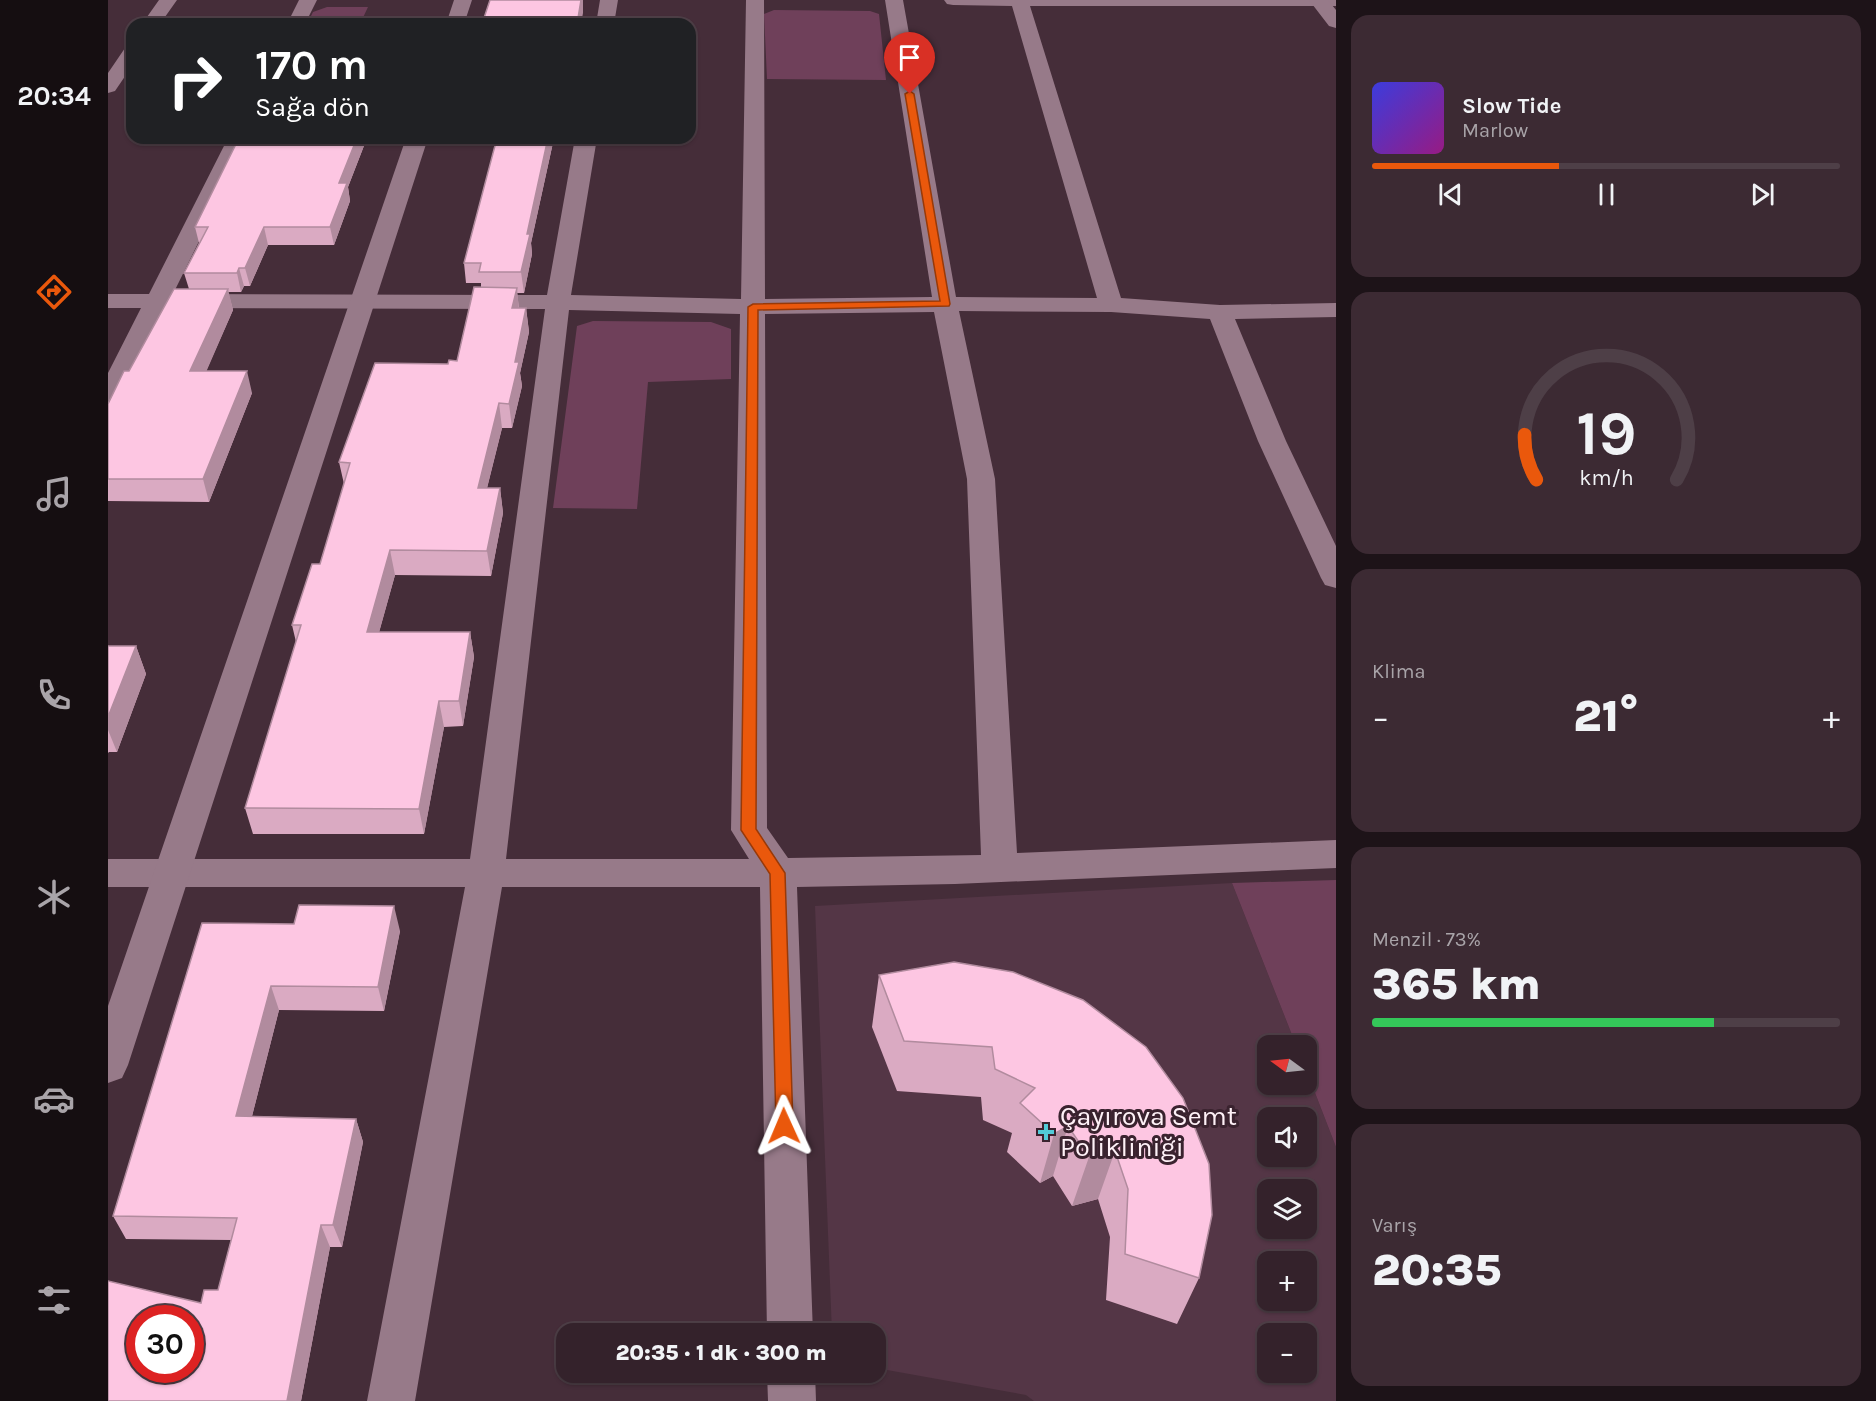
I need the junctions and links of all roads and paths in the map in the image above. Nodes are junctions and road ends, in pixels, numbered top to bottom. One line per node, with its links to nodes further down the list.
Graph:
1 (168, 0): 10 (street)
2 (308, 0): 11 (street)
3 (463, 0): 12 (street)
4 (609, 0): 13 (street)
5 (755, 0): 26 (street)
6 (894, 0): 24 (street)
7 (953, 0): 8 (street)
8 (1019, 0): 9 (street); 25 (street)
9 (1324, 1): 14 (street)
10 (156, 18)
11 (299, 18)
12 (457, 18)
13 (606, 18)
14 (1336, 22)
15 (126, 61): 16 (street)
16 (108, 87)
17 (236, 144): 21 (street)
18 (415, 144): 23 (street)
19 (585, 144): 22 (street)
20 (108, 302): 21 (street)
21 (157, 302): 23 (street); 29 (street)
22 (558, 302): 23 (street); 26 (street); 35 (street)
23 (362, 303): 34 (street)
24 (945, 304): 25 (street); 26 (street); 32 (street)
25 (1111, 305): 28 (street)
26 (753, 307): 36 (street)
27 (1336, 310): 28 (street)
28 (1220, 312): 30 (street)
29 (108, 399)
30 (1336, 578)
31 (1336, 854): 32 (street)
32 (1000, 868): 36 (street)
33 (108, 873): 34 (street)
34 (172, 873): 35 (street); 37 (street)
35 (486, 873): 36 (street); 40 (street)
36 (778, 873): 38 (street)
37 (108, 1065)
38 (790, 1323)
39 (791, 1383): 41 (street)
40 (391, 1401)
41 (792, 1401)

